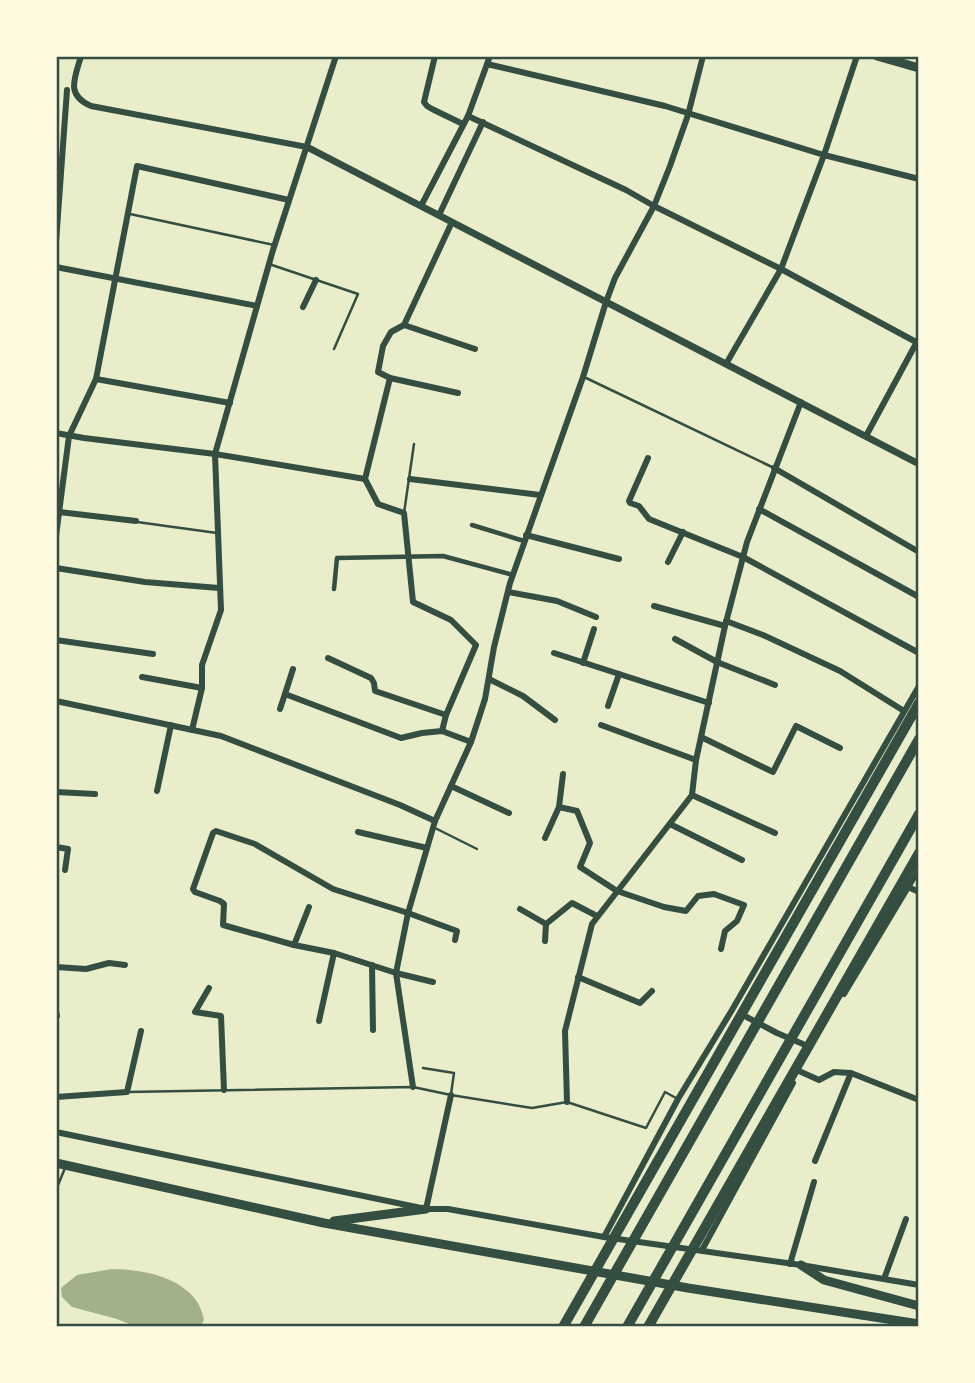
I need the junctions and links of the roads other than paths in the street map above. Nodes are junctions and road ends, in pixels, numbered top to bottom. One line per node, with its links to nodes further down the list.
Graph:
1 (81, 56): 15 (street)
2 (336, 56): 15 (street)
3 (435, 56): 14 (street)
4 (490, 56): 8 (street)
5 (703, 56): 11 (street)
6 (857, 56): 16 (street)
7 (877, 56): 9 (main road)
8 (487, 64): 11 (street); 12 (street)
9 (919, 68)
10 (67, 89): 24 (street)
11 (688, 115): 16 (street); 20 (street)
12 (468, 116): 13 (street); 14 (street)
13 (483, 122): 20 (street); 22 (street)
14 (463, 124): 19 (street)
15 (307, 147): 18 (street); 19 (street)
16 (824, 155): 17 (street); 28 (street)
17 (919, 179)
18 (289, 200): 21 (street); 25 (street)
19 (421, 206): 22 (street)
20 (654, 206): 28 (street); 31 (street)
21 (127, 214): 25 (lane); 29 (street)
22 (439, 215): 23 (street)
23 (452, 222): 31 (street); 34 (street)
24 (56, 242)
25 (274, 245): 26 (street)
26 (269, 264): 30 (lane); 32 (street)
27 (56, 267): 29 (street)
28 (782, 269): 35 (street); 38 (street)
29 (115, 278): 32 (street); 41 (street)
30 (316, 280): 33 (street); 36 (lane)
31 (606, 302): 38 (street); 39 (street)
32 (257, 306): 44 (street)
33 (303, 307)
34 (404, 325): 37 (street); 40 (street)
35 (918, 340): 47 (street)
36 (334, 349)
37 (475, 349)
38 (726, 364): 43 (street)
39 (583, 377): 52 (lane); 55 (street)
40 (390, 378): 42 (street); 53 (street)
41 (96, 379): 44 (street); 46 (street)
42 (458, 393)
43 (801, 402): 47 (street); 52 (street)
44 (230, 403): 49 (street)
45 (56, 433): 46 (street)
46 (69, 436): 49 (street); 57 (street)
47 (866, 436): 51 (street)
48 (414, 444): 54 (lane)
49 (215, 454): 53 (street); 62 (street)
50 (648, 458): 61 (street)
51 (919, 464)
52 (774, 468): 56 (street); 65 (street)
53 (365, 479): 58 (street)
54 (410, 479): 55 (street); 58 (lane)
55 (540, 495): 64 (street)
56 (759, 509): 67 (street); 75 (street)
57 (59, 512): 59 (street); 63 (street)
58 (404, 513): 66 (street)
59 (136, 522): 62 (lane)
60 (472, 526): 64 (street)
61 (682, 532): 67 (street); 69 (street)
62 (217, 533): 72 (street)
63 (56, 536)
64 (525, 538): 68 (street); 71 (street)
65 (919, 552)
66 (408, 557): 71 (street); 73 (street); 102 (street)
67 (743, 557): 78 (street); 83 (street)
68 (619, 559)
69 (668, 562)
70 (56, 568): 72 (street)
71 (513, 575): 74 (street)
72 (219, 587): 94 (street)
73 (334, 589)
74 (508, 592): 77 (street); 91 (street)
75 (919, 597)
76 (654, 606): 78 (street)
77 (596, 618)
78 (725, 623): 86 (street); 101 (street)
79 (594, 629): 87 (street)
80 (676, 639): 86 (street)
81 (56, 640): 84 (street)
82 (554, 653): 87 (street)
83 (919, 653)
84 (153, 654)
85 (328, 659): 102 (street)
86 (717, 662): 92 (street); 97 (street)
87 (583, 663): 89 (street)
88 (293, 669): 95 (street)
89 (618, 674): 97 (street); 99 (street)
90 (142, 677): 94 (street)
91 (489, 678): 103 (street); 110 (street)
92 (775, 685)
93 (919, 686): 101 (street)
94 (202, 688): 106 (street)
95 (285, 694): 100 (street); 107 (street)
96 (56, 702): 104 (street)
97 (709, 703): 108 (street)
98 (919, 703): 187 (highway)
99 (608, 706)
100 (280, 709)
101 (904, 711): 155 (street)
102 (446, 715): 107 (street)
103 (555, 720)
104 (171, 725): 106 (street); 115 (street)
105 (601, 725): 112 (street)
106 (192, 730): 122 (street)
107 (442, 732): 110 (street)
108 (701, 737): 111 (street); 112 (street)
109 (919, 739): 188 (highway)
110 (471, 742): 114 (street)
111 (840, 748)
112 (696, 760): 118 (street)
113 (563, 774): 119 (street)
114 (451, 786): 120 (street); 122 (street)
115 (156, 791)
116 (56, 792): 117 (street)
117 (95, 794)
118 (692, 795): 123 (street); 125 (street)
119 (559, 807): 126 (street); 135 (street)
120 (509, 813)
121 (919, 814): 189 (highway)
122 (434, 824): 128 (street); 129 (lane)
123 (670, 824): 131 (street); 135 (street)
124 (358, 832): 128 (street)
125 (775, 833)
126 (545, 838)
127 (56, 847): 133 (street)
128 (427, 848): 139 (street)
129 (477, 849)
130 (919, 853): 190 (highway)
131 (742, 860)
132 (919, 869): 134 (street)
133 (65, 870)
134 (908, 887): 136 (street); 159 (street)
135 (617, 891): 140 (street); 145 (street)
136 (919, 892)
137 (309, 907): 144 (street)
138 (520, 909): 141 (street)
139 (408, 913): 142 (street); 144 (street); 150 (street)
140 (597, 916): 141 (street); 151 (street)
141 (546, 924): 143 (street)
142 (455, 940)
143 (545, 941)
144 (294, 945): 146 (street)
145 (721, 949)
146 (334, 953): 148 (street); 156 (street)
147 (125, 965): 149 (street)
148 (372, 965): 150 (street); 157 (street)
149 (56, 968)
150 (396, 973): 152 (street); 163 (street)
151 (579, 977): 154 (street); 170 (street)
152 (433, 982)
153 (209, 988): 164 (street)
154 (652, 991)
155 (732, 1010): 159 (street); 168 (street)
156 (319, 1021)
157 (373, 1030)
158 (141, 1031): 165 (street)
159 (812, 1048): 161 (street)
160 (423, 1068): 166 (lane)
161 (799, 1071): 162 (street); 180 (street)
162 (851, 1073): 169 (street); 172 (street)
163 (413, 1087): 164 (lane); 166 (lane)
164 (224, 1090): 165 (lane)
165 (127, 1093): 167 (street)
166 (451, 1095): 170 (lane); 176 (street)
167 (56, 1097)
168 (678, 1100): 170 (lane); 179 (street)
169 (919, 1100)
170 (567, 1102)
171 (56, 1132): 176 (street)
172 (815, 1161)
173 (61, 1164): 175 (lane); 178 (main road)
174 (814, 1182): 181 (street)
175 (56, 1190)
176 (426, 1209): 178 (main road); 179 (street)
177 (906, 1219): 183 (street)
178 (324, 1223): 186 (main road)
179 (604, 1237): 180 (street)
180 (702, 1250): 181 (street)
181 (790, 1264): 182 (street)
182 (801, 1265): 183 (street); 185 (main road)
183 (884, 1279): 184 (street)
184 (919, 1285)
185 (919, 1306)
186 (919, 1324)
187 (563, 1327)
188 (584, 1327)
189 (627, 1327)
190 (648, 1327)

